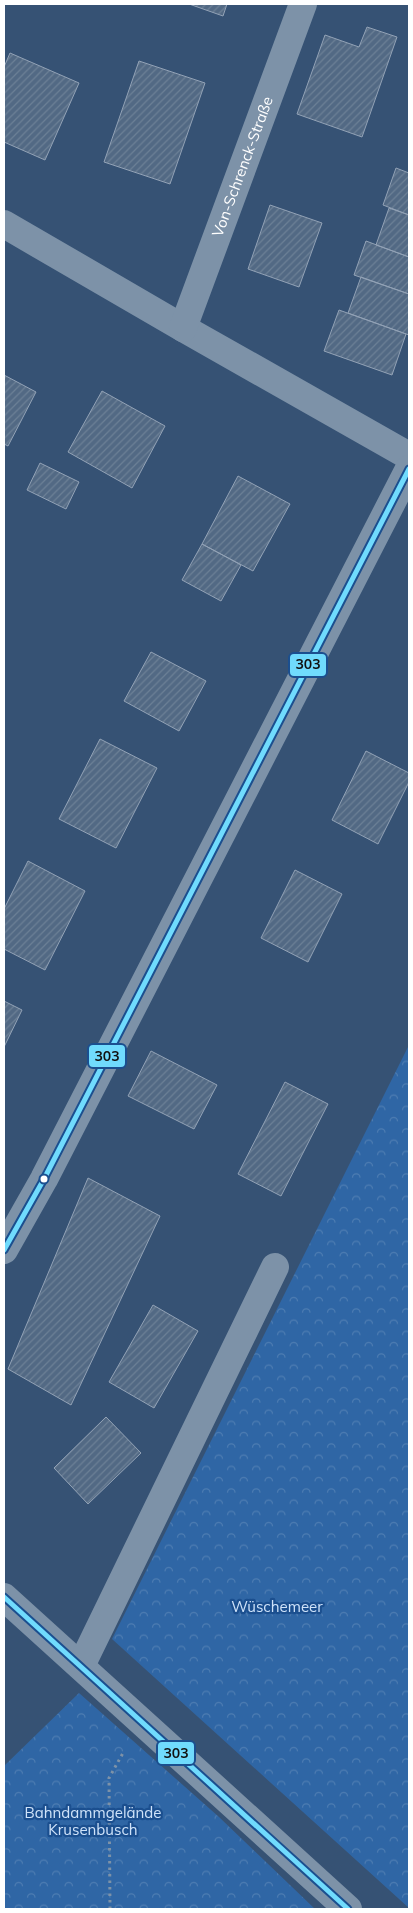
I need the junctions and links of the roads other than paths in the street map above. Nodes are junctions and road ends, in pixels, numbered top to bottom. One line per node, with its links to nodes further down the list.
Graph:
1 (303, 4): 3 (street, Von-Schrenck-Straße)
2 (4, 224): 3 (street)
3 (182, 328): 4 (street)
4 (409, 456)
5 (409, 469): 6 (street)
6 (4, 1250)
7 (275, 1268): 9 (street)
8 (4, 1597): 9 (street)
9 (81, 1666): 10 (street)
10 (348, 1909)

